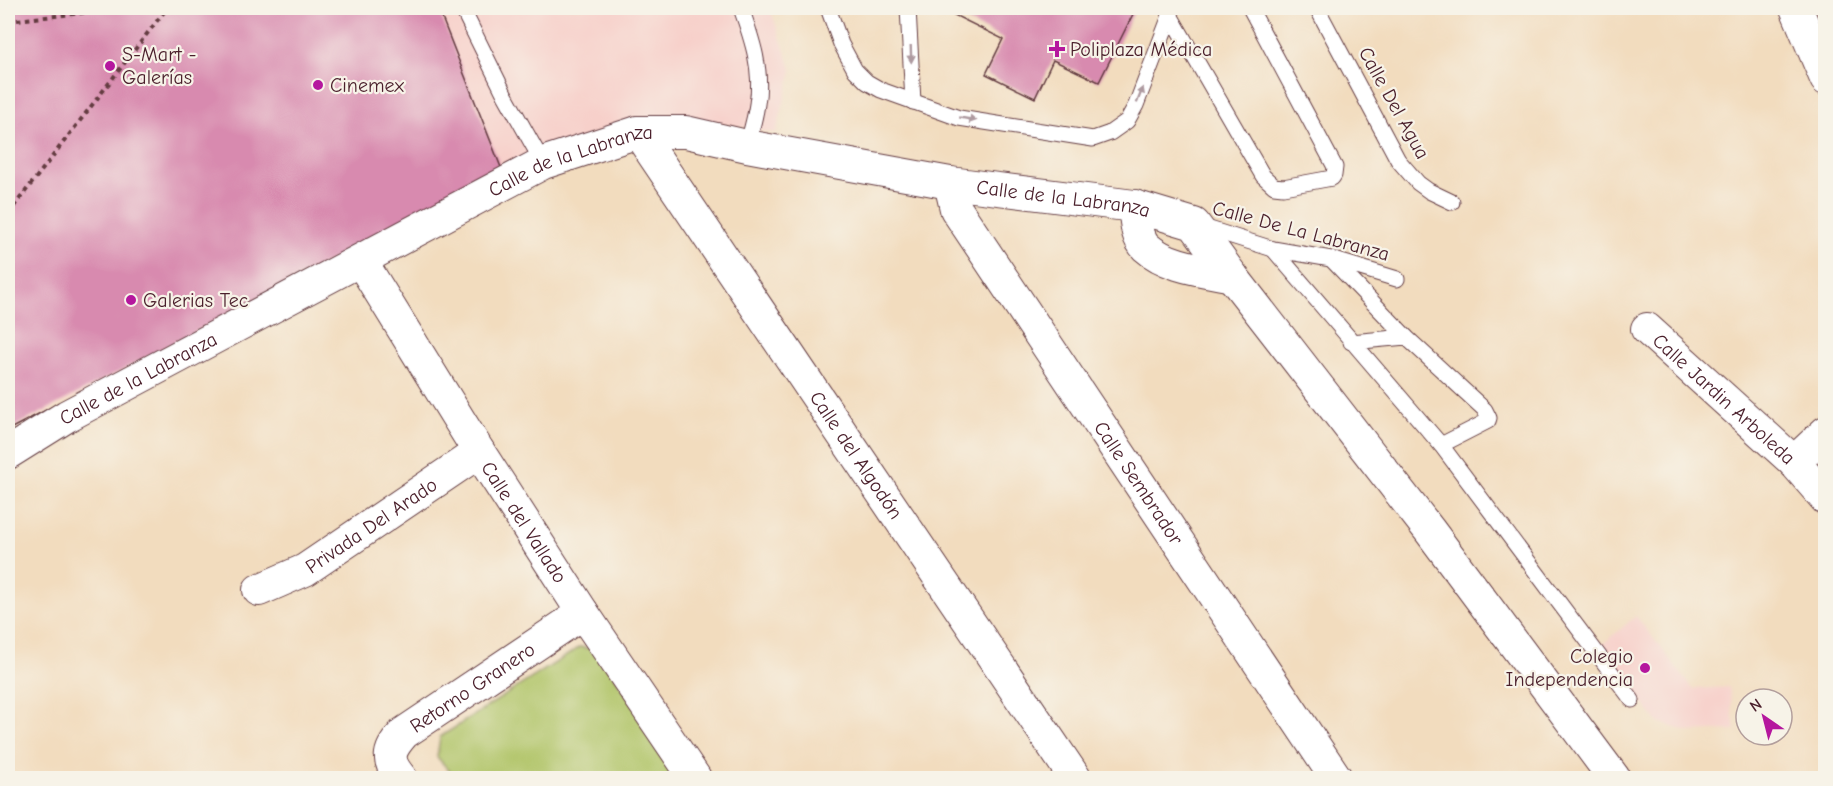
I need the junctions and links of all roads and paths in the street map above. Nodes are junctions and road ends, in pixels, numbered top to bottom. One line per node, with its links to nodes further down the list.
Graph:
1 (128, 8): 11 (path)
2 (167, 8): 20 (path)
3 (462, 8): 16 (lane)
4 (741, 8): 15 (lane)
5 (828, 8): 13 (lane)
6 (908, 8): 13 (lane, one-way to 13)
7 (1250, 8): 10 (lane)
8 (1317, 8): 18 (lane, Calle Del Agua)
9 (1797, 8): 12 (street)
10 (1172, 11): 13 (lane, one-way to 10)
11 (8, 21)
12 (1826, 79)
13 (913, 102)
14 (638, 132): 15 (street, Calle de la Labranza); 16 (street, Calle de la Labranza); 41 (street, Calle del Algodón)
15 (747, 146): 17 (street, Calle de la Labranza)
16 (543, 163): 24 (street, Calle de la Labranza)
17 (950, 183): 19 (street, Calle de la Labranza); 42 (street, Calle Sembrador)
18 (1452, 202)
19 (1134, 207): 21 (street, Calle de la Labranza); 25 (street)
20 (8, 214)
21 (1194, 224): 22 (lane, Calle De La Labranza); 25 (street)
22 (1272, 249): 23 (lane, Calle De La Labranza); 29 (lane)
23 (1331, 259): 26 (lane, Calle De La Labranza); 28 (lane)
24 (361, 261): 32 (street, Calle del Vallado); 33 (street, Calle de la Labranza)
25 (1232, 276): 43 (street)
26 (1396, 279)
27 (1647, 329): 34 (street, Calle Jardin Arboleda)
28 (1406, 337): 29 (lane); 31 (lane)
29 (1351, 342): 31 (lane)
30 (1826, 432): 34 (street, Calle Jardin Arboleda)
31 (1441, 445): 38 (lane)
32 (478, 452): 36 (street, Privada Del Arado); 37 (street, Calle del Vallado)
33 (8, 453)
34 (1794, 462): 35 (street)
35 (1826, 499)
36 (259, 590)
37 (583, 613): 39 (street, Retorno Granero); 40 (street, Calle del Vallado)
38 (1632, 700)
39 (401, 778)
40 (695, 778)
41 (1075, 778)
42 (1336, 778)
43 (1614, 778)

